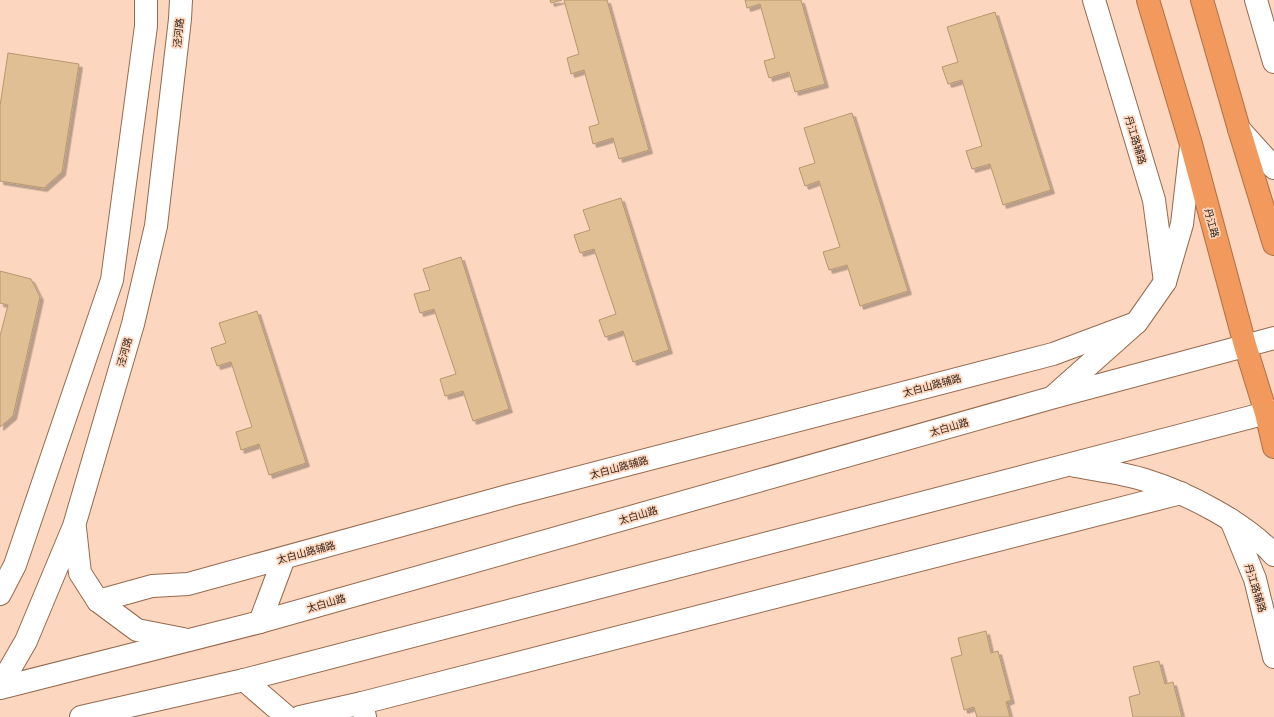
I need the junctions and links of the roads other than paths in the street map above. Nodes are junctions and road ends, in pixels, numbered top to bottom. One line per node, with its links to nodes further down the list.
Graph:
1 (146, 0): 25 (street)
2 (181, 0): 22 (street, 泾河路)
3 (1094, 0): 12 (street, 丹江路辅路)
4 (1148, 0): 9 (highway, 丹江路)
5 (1202, 0): 8 (highway)
6 (1256, 0): 7 (street)
7 (1274, 62)
8 (1239, 129): 10 (street); 11 (highway)
9 (1191, 144): 12 (street); 15 (highway, 丹江路)
10 (1274, 168)
11 (1274, 244)
12 (1165, 282): 13 (street)
13 (1137, 322): 16 (street); 24 (street, 太白山路辅路)
14 (1274, 338): 15 (street, 太白山路)
15 (1245, 345): 16 (street, 太白山路); 17 (highway, 丹江路)
16 (1052, 398): 27 (street, 太白山路)
17 (1270, 412): 18 (highway, 丹江路); 19 (street)
18 (1274, 447)
19 (1068, 465): 20 (street); 30 (street)
20 (1182, 493): 21 (street); 32 (street)
21 (1231, 520): 23 (street); 29 (street, 丹江路辅路)
22 (74, 526): 26 (street); 31 (street, 泾河路)
23 (1274, 555)
24 (284, 558): 26 (street, 太白山路辅路); 27 (street)
25 (0, 594)
26 (98, 601): 28 (street)
27 (260, 622): 28 (street, 太白山路)
28 (188, 640): 31 (street, 太白山路)
29 (1274, 657)
30 (244, 680): 33 (street); 34 (street)
31 (0, 687)
32 (364, 710): 35 (street)
33 (81, 717)
34 (287, 717)
35 (300, 717)

